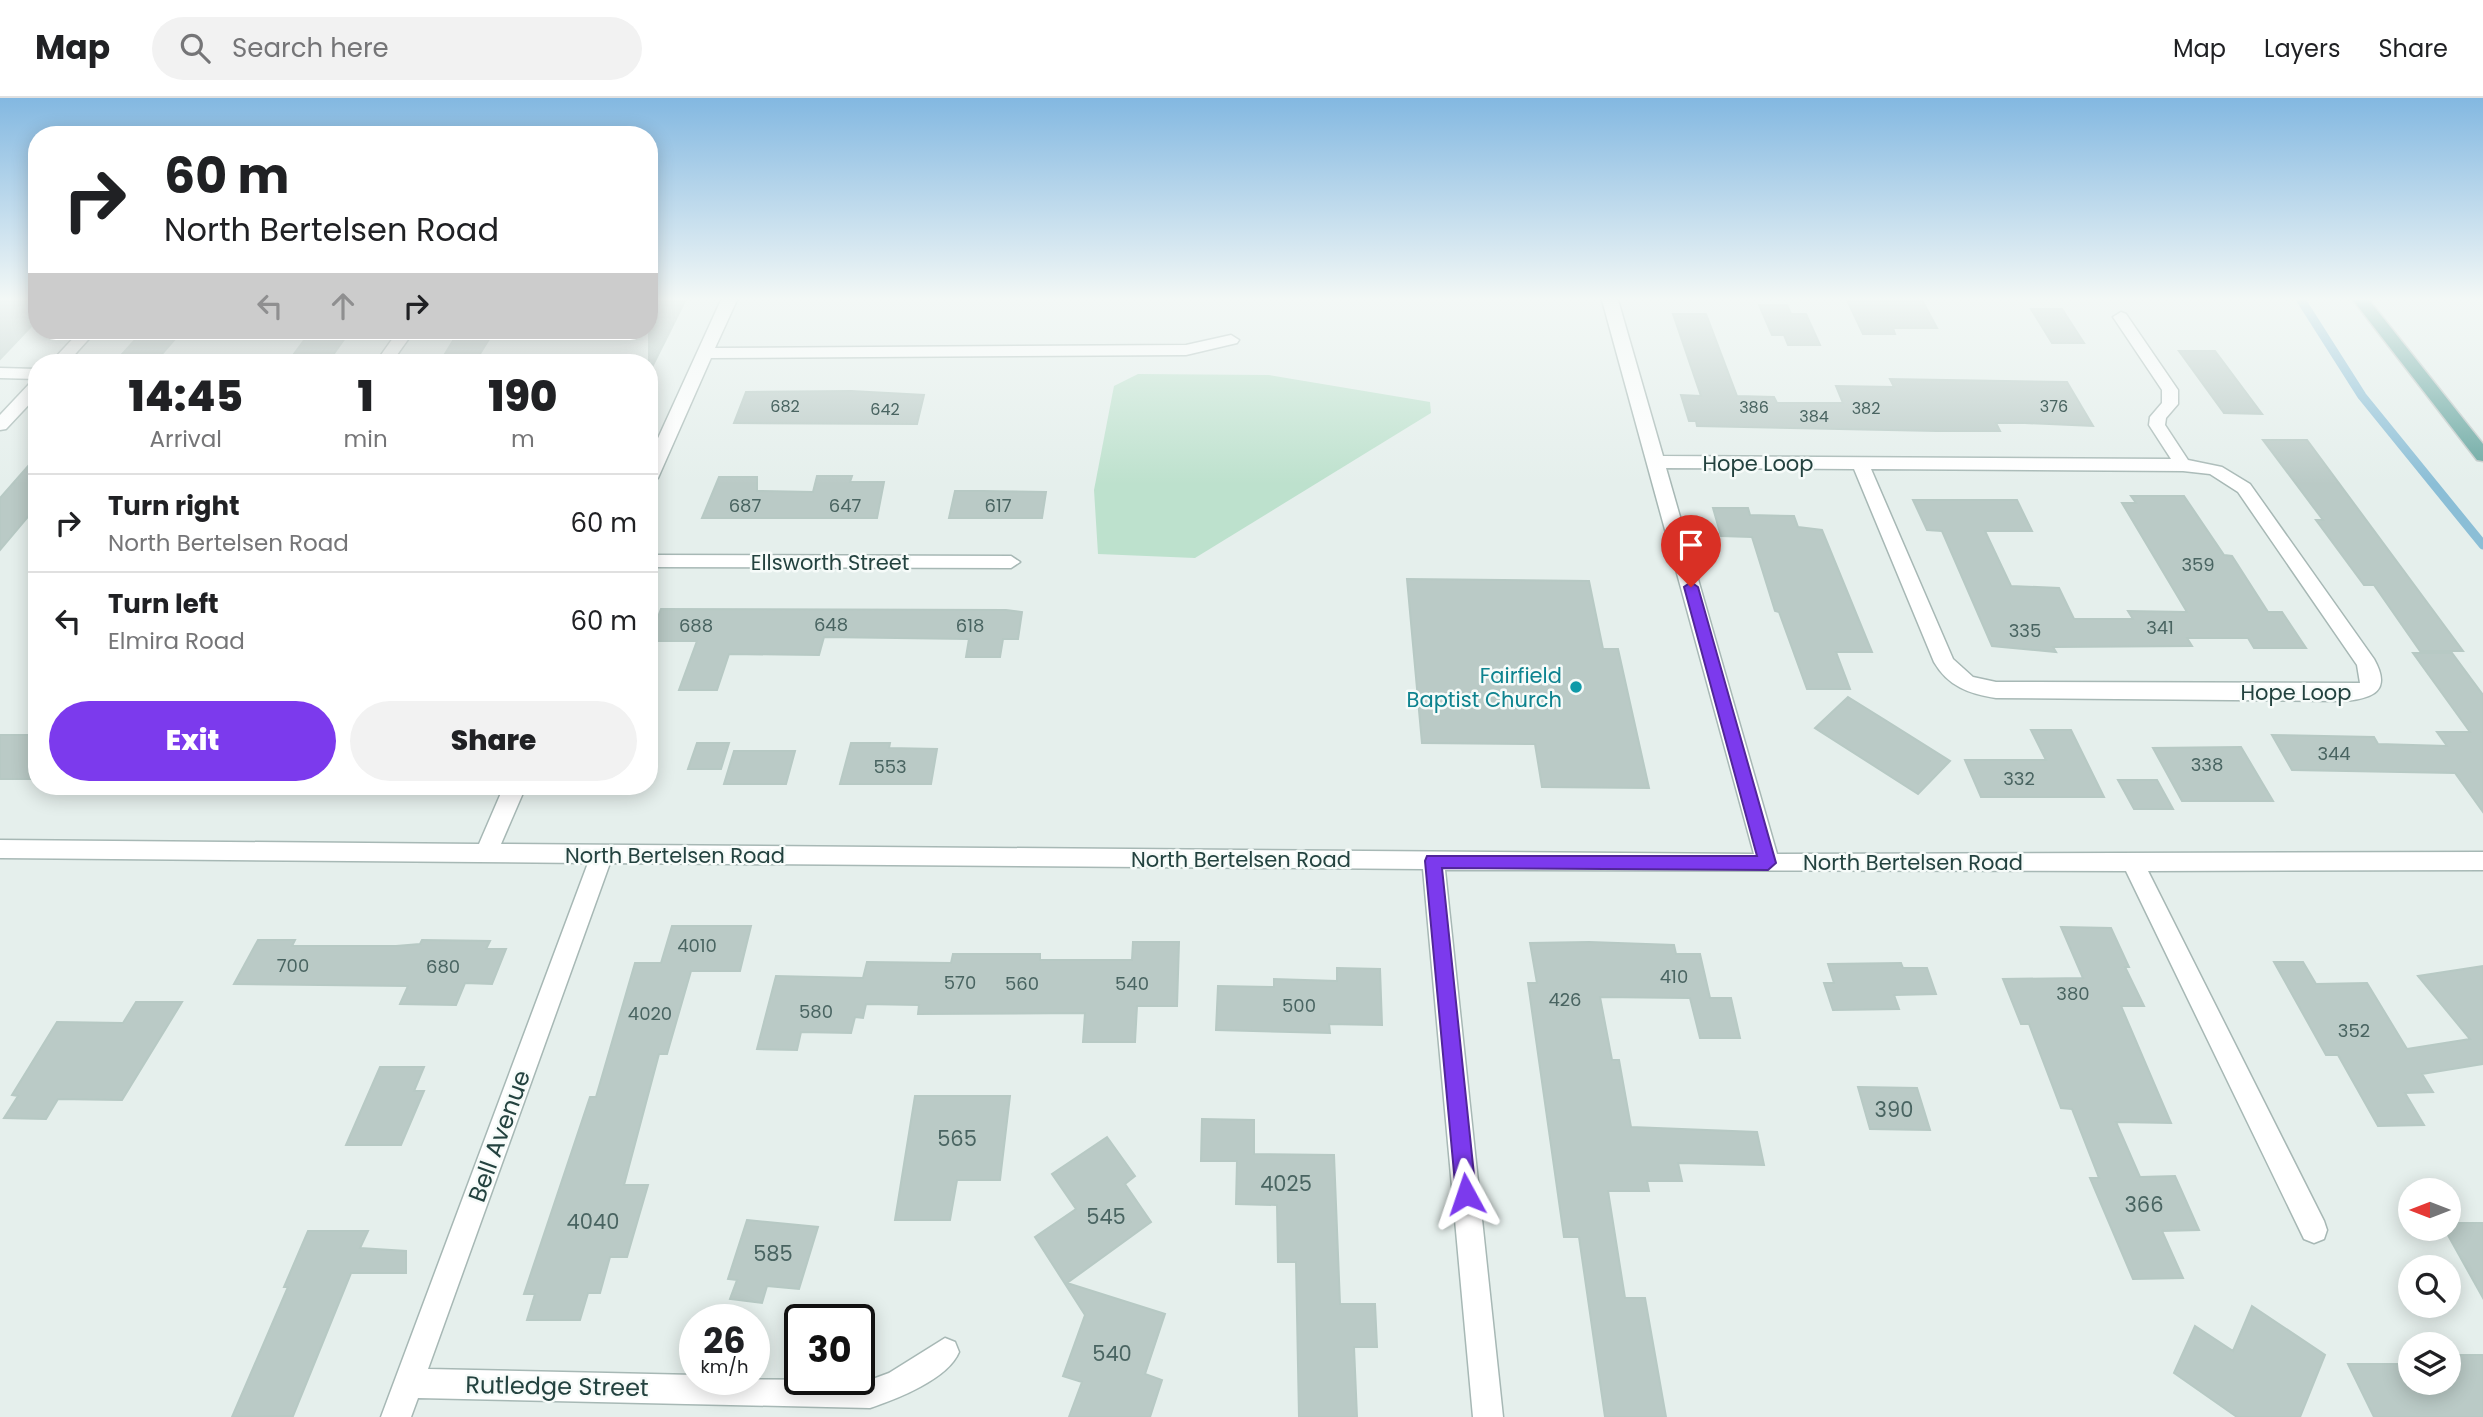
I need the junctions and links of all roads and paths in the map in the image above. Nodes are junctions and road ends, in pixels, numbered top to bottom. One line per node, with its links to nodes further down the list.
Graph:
1 (702, 362): 10 (street)
2 (1627, 362): 11 (street)
3 (2151, 362): 13 (street)
4 (2409, 362): 9 (main road)
5 (0, 373): 6 (street)
6 (28, 374)
7 (28, 395): 8 (street)
8 (0, 425)
9 (2483, 456)
10 (658, 458)
11 (1656, 462): 12 (street, Hope Loop); 23 (street)
12 (1860, 463): 13 (street, Hope Loop); 13 (street, Hope Loop)
13 (2183, 465)
14 (658, 561): 15 (street, Ellsworth Street)
15 (1011, 562)
16 (510, 795): 18 (street)
17 (0, 849): 18 (street, North Bertelsen Road)
18 (485, 853): 19 (street, North Bertelsen Road)
19 (602, 854): 20 (street, North Bertelsen Road); 26 (street, Bell Avenue)
20 (1433, 861): 23 (street, North Bertelsen Road); 28 (street)
21 (2132, 861): 22 (street, North Bertelsen Road); 23 (street, North Bertelsen Road); 24 (street)
22 (2483, 861)
23 (1768, 863)
24 (2314, 1230)
25 (946, 1352): 26 (street, Rutledge Street)
26 (409, 1383): 27 (street, Bell Avenue)
27 (396, 1417)
28 (1488, 1417)

